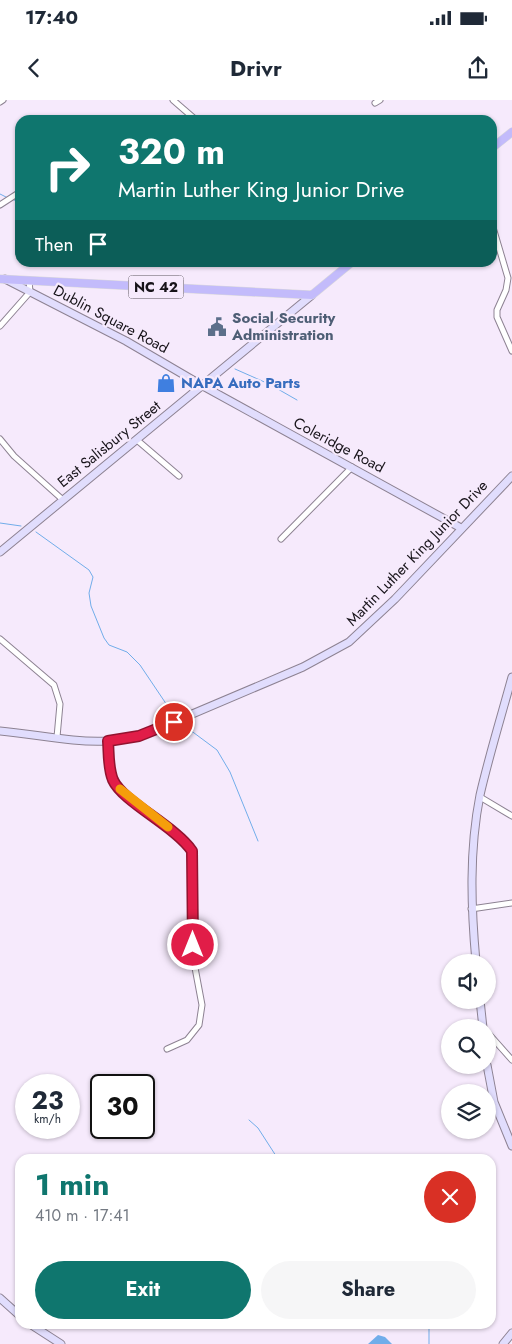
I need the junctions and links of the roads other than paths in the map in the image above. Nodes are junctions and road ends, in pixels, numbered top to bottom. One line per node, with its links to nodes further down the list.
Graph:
1 (173, 100): 2 (street)
2 (190, 115)
3 (512, 132): 4 (main road)
4 (497, 144)
5 (15, 195): 6 (street)
6 (0, 205)
7 (497, 241): 14 (street)
8 (346, 267): 12 (main road, East Salisbury Street)
9 (2, 279): 10 (main road, NC 42); 11 (street, Dublin Square Road)
10 (29, 280): 11 (street); 12 (main road, NC 42)
11 (30, 292): 13 (street); 15 (street, Dublin Square Road)
12 (312, 295): 15 (street, East Salisbury Street)
13 (0, 326)
14 (512, 352)
15 (203, 386): 17 (street, East Salisbury Street); 18 (street, Coleridge Road)
16 (0, 439): 21 (street)
17 (137, 440): 19 (street); 21 (street, East Salisbury Street)
18 (352, 467): 22 (street, Coleridge Road); 23 (street)
19 (179, 476)
20 (512, 476): 22 (street, Martin Luther King Junior Drive)
21 (63, 500): 24 (street, East Salisbury Street)
22 (462, 528): 30 (street, Martin Luther King Junior Drive)
23 (281, 540)
24 (0, 552)
25 (0, 639): 29 (street)
26 (512, 678): 27 (street)
27 (509, 704): 31 (street)
28 (0, 731): 29 (street, Martin Luther King Junior Drive)
29 (57, 737): 30 (street, Martin Luther King Junior Drive)
30 (108, 741): 37 (street)
31 (480, 797): 32 (street); 34 (street)
32 (512, 816)
33 (512, 903): 34 (street)
34 (471, 909): 35 (street)
35 (475, 954)
36 (496, 1042): 38 (street)
37 (168, 1050)
38 (512, 1060)
39 (489, 1074): 40 (street)
40 (512, 1146)
41 (0, 1298): 42 (street)
42 (15, 1312)
43 (38, 1329): 45 (street)
44 (512, 1333): 46 (street)
45 (62, 1344)
46 (503, 1344)

